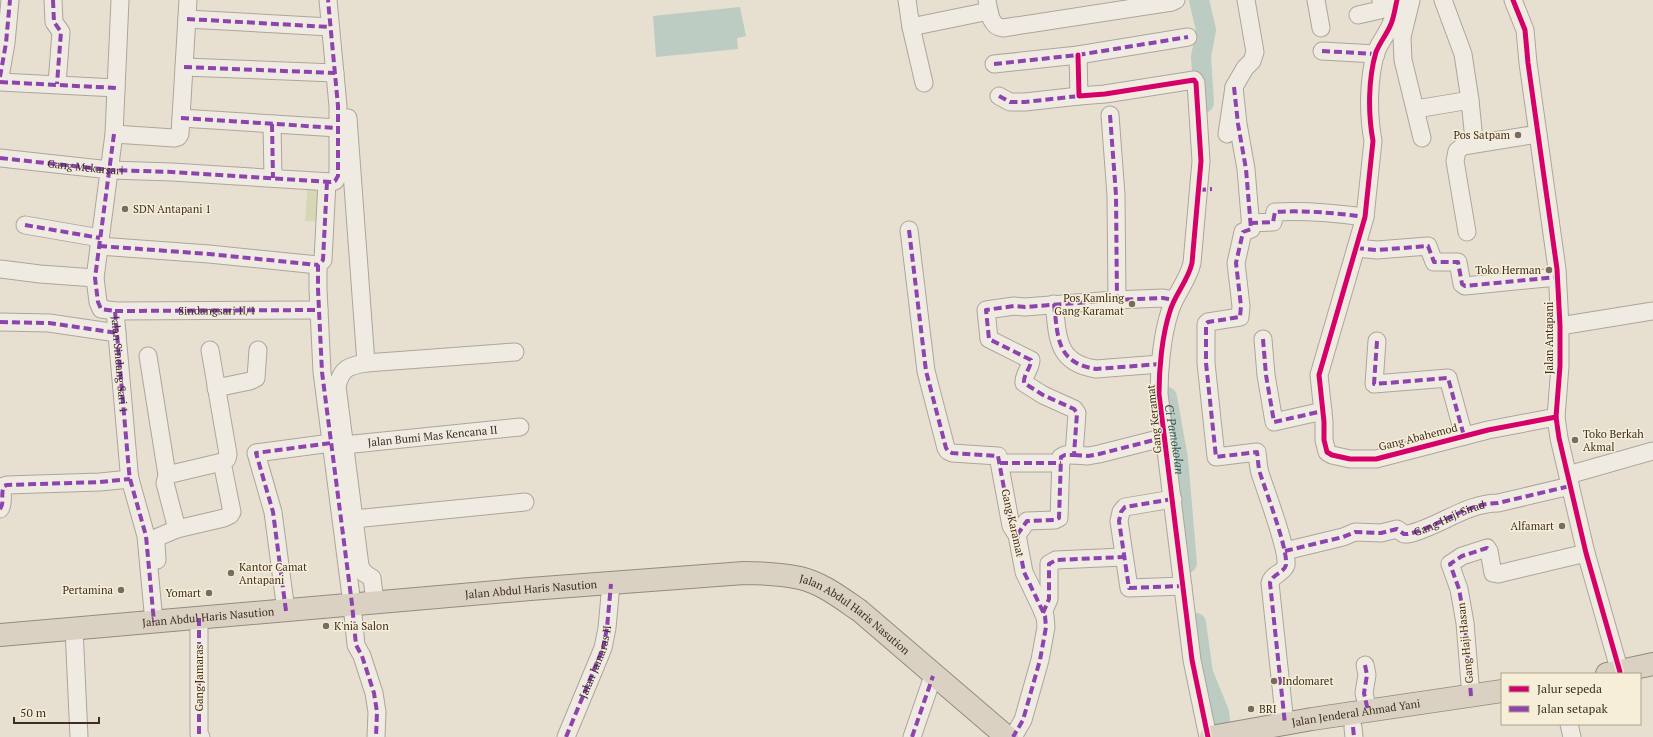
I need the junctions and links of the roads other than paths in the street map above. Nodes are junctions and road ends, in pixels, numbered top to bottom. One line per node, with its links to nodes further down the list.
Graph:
1 (10, 0): 23 (street)
2 (53, 0): 33 (street)
3 (120, 0): 35 (street, Jalan Sindang Sari 1)
4 (188, 0): 18 (street)
5 (328, 0): 20 (street)
6 (337, 0): 79 (street)
7 (907, 0): 19 (street)
8 (1176, 0): 16 (street)
9 (1246, 0): 34 (street)
10 (1316, 0): 21 (street)
11 (1381, 0): 17 (street)
12 (1397, 0): 25 (street)
13 (1411, 0): 39 (street)
14 (1443, 0): 38 (street)
15 (1513, 0): 47 (street, Jalan Antapani)
16 (988, 6): 19 (street)
17 (1358, 15)
18 (187, 19): 20 (street); 28 (street)
19 (911, 26): 32 (street)
20 (330, 27): 29 (street)
21 (1321, 28)
22 (1188, 37): 26 (street)
23 (3, 43): 30 (street)
24 (1322, 51): 25 (street)
25 (1376, 54): 53 (street)
26 (1078, 55): 27 (street); 37 (street)
27 (994, 64)
28 (184, 67): 29 (street); 41 (street)
29 (334, 73): 43 (street)
30 (0, 77)
31 (0, 82): 33 (street)
32 (924, 83)
33 (57, 84): 35 (street)
34 (1234, 87): 46 (street); 54 (street)
35 (116, 88): 45 (street, Jalan Sindang Sari 1)
36 (999, 96): 37 (street)
37 (1079, 96): 65 (street, Gang Keramat)
38 (1470, 100): 39 (street); 44 (street)
39 (1416, 109): 48 (street)
40 (1110, 115): 64 (street)
41 (181, 118): 42 (street); 45 (street)
42 (272, 124): 43 (street); 51 (street)
43 (338, 128): 52 (street)
44 (1473, 130)
45 (114, 134): 50 (street, Jalan Sindang Sari 1)
46 (1227, 134)
47 (1538, 134): 57 (street); 62 (street, Jalan Antapani)
48 (1422, 138)
49 (0, 158): 50 (street, Gang Mekarsari)
50 (110, 170): 51 (street, Gang Mekarsari); 58 (street, Jalan Sindang Sari 1)
51 (273, 178): 52 (street, Gang Mekarsari)
52 (327, 182): 60 (street)
53 (1364, 217): 54 (street); 59 (street)
54 (1250, 223): 101 (street)
55 (25, 225): 58 (street)
56 (909, 230): 91 (street)
57 (1467, 232)
58 (100, 242): 60 (street); 63 (street, Jalan Sindang Sari 1)
59 (1356, 248): 62 (street); 82 (street)
60 (318, 265): 67 (street)
61 (0, 269): 63 (street)
62 (1557, 277): 71 (street, Jalan Antapani)
63 (95, 278): 68 (street, Jalan Sindang Sari 1)
64 (1117, 300): 65 (street); 66 (street)
65 (1174, 300): 80 (street, Gang Keramat)
66 (1054, 304): 80 (street); 89 (street)
67 (319, 310): 68 (street, Sindangsari II/1); 87 (street)
68 (115, 311): 72 (street, Jalan Sindang Sari 1)
69 (1653, 311): 71 (street)
70 (0, 322): 72 (street)
71 (1560, 326): 83 (street, Jalan Antapani)
72 (116, 334): 93 (street, Jalan Sindang Sari 1)
73 (1263, 339): 82 (street)
74 (1377, 341): 85 (street)
75 (210, 350): 81 (street)
76 (258, 350): 81 (street)
77 (515, 352): 79 (street)
78 (148, 356): 92 (street)
79 (366, 363): 87 (street)
80 (1160, 364): 86 (street, Gang Keramat)
81 (216, 388): 90 (street)
82 (1323, 411): 85 (street, Gang Abahemod)
83 (1556, 417): 85 (street, Gang Abahemod); 94 (street, Jalan Antapani)
84 (520, 427): 87 (street, Jalan Bumi Mas Kencana II)
85 (1464, 436)
86 (1166, 437): 89 (street); 95 (street, Gang Keramat)
87 (338, 444): 98 (street); 107 (street); 108 (street, Jalan Bumi Mas Kencana II)
88 (1653, 451): 94 (street, Gang Haji Sirad)
89 (1068, 459): 91 (street); 100 (street)
90 (222, 462): 92 (street); 99 (street)
91 (1000, 463): 100 (street, Gang Karamat)
92 (167, 475): 99 (street)
93 (130, 479): 97 (street); 111 (street, Jalan Sindang Sari 1)
94 (1569, 480): 101 (street, Gang Haji Sirad); 102 (street, Jalan Antapani)
95 (1173, 499): 103 (street); 105 (street, Gang Keramat)
96 (525, 502): 98 (street)
97 (0, 509)
98 (354, 519): 106 (street)
99 (177, 529): 111 (street)
100 (1017, 535): 109 (street, Gang Karamat)
101 (1284, 551): 125 (street)
102 (1586, 553): 116 (street, Jalan Antapani); 121 (street, Gang Haji Hasan)
103 (1124, 557): 105 (street); 109 (street)
104 (611, 584): 106 (highway, Jalan Abdul Haris Nasution); 117 (highway, Jalan Abdul Haris Nasution); 130 (street, Jalan Jamaras II)
105 (1183, 586): 134 (street, Gang Keramat)
106 (375, 602): 107 (highway, Jalan Abdul Haris Nasution)
107 (352, 604): 108 (highway, Jalan Abdul Haris Nasution); 129 (street)
108 (286, 611): 110 (highway, Jalan Abdul Haris Nasution)
109 (1043, 612): 133 (street, Gang Karamat)
110 (199, 618): 111 (highway, Jalan Abdul Haris Nasution); 128 (street, Gang Jamaras)
111 (158, 621): 112 (highway, Jalan Abdul Haris Nasution)
112 (74, 628): 113 (highway, Jalan Abdul Haris Nasution); 127 (street)
113 (0, 635)
114 (1653, 664): 116 (highway)
115 (1365, 665): 123 (street)
116 (1614, 673)
117 (933, 676): 131 (street); 132 (highway, Jalan Abdul Haris Nasution)
118 (1653, 680): 119 (highway)
119 (1641, 682)
120 (1501, 691): 121 (highway, Jalan Jenderal Ahmad Yani)
121 (1471, 696): 123 (highway, Jalan Jenderal Ahmad Yani)
122 (1501, 704): 126 (highway, Jalan Jenderal Ahmad Yani)
123 (1368, 711): 125 (highway, Jalan Jenderal Ahmad Yani)
124 (1570, 725): 135 (street)
125 (1290, 730): 126 (highway, Jalan Jenderal Ahmad Yani); 134 (highway, Jalan Jenderal Ahmad Yani)
126 (1353, 732)
127 (79, 737)
128 (201, 737)
129 (376, 737)
130 (566, 737)
131 (912, 737)
132 (1007, 737)
133 (1013, 737)
134 (1211, 737)
135 (1572, 737)

